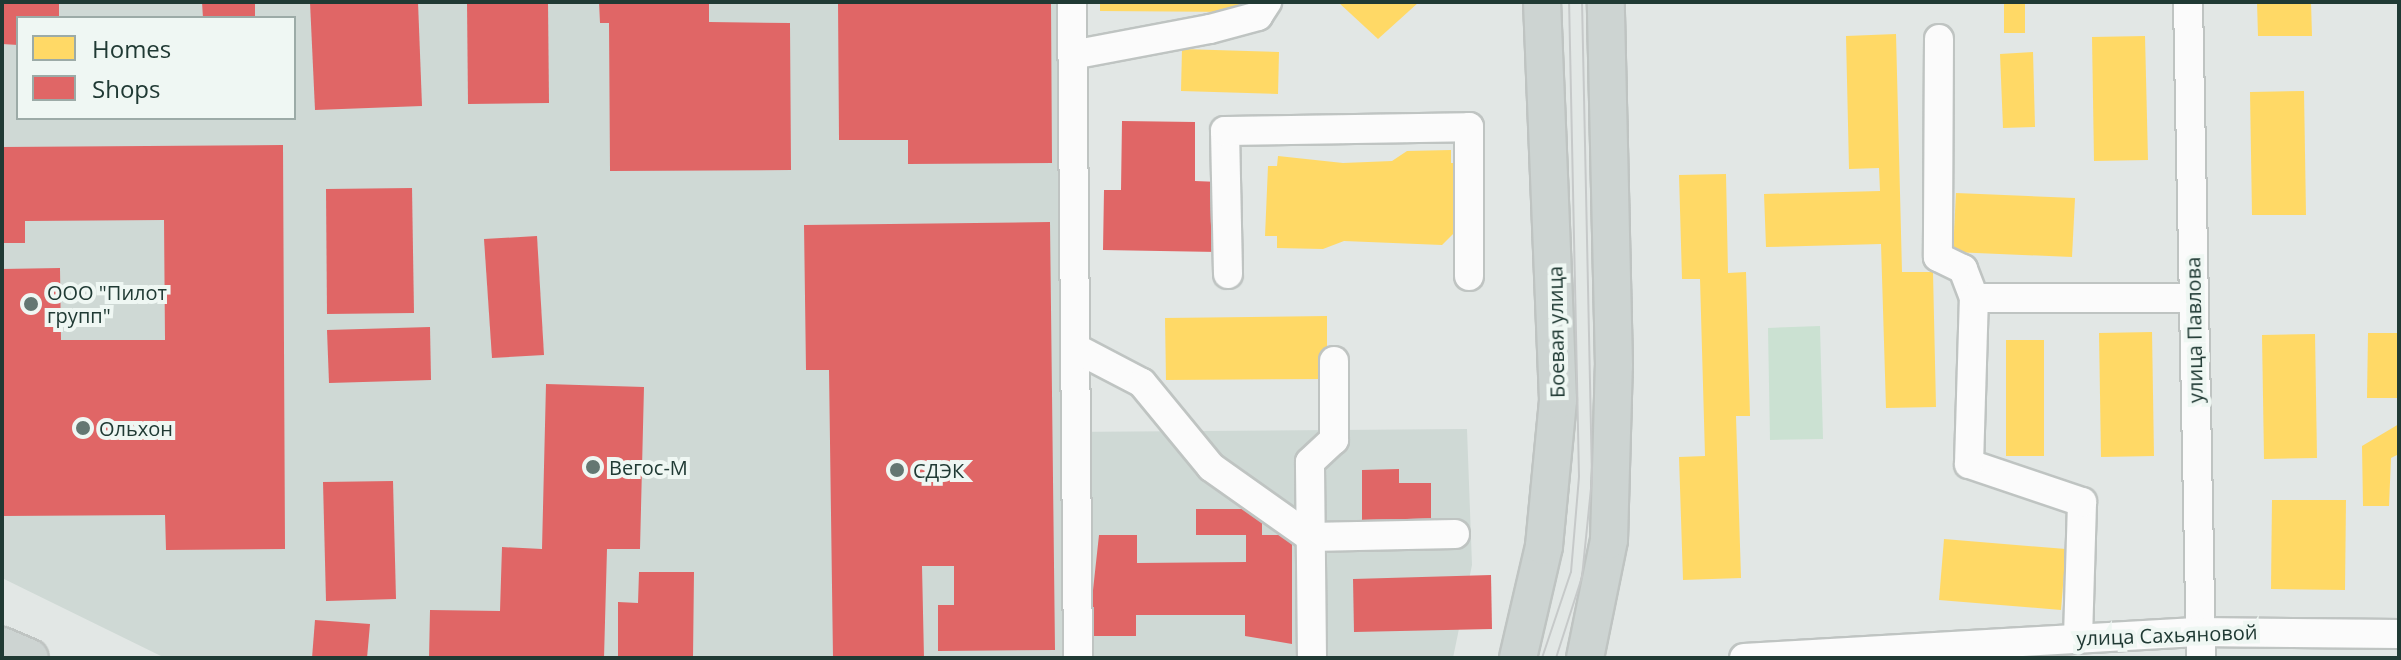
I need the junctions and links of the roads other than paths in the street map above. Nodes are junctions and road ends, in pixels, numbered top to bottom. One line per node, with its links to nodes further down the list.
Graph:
1 (1072, 2): 7 (street)
2 (1267, 2): 7 (street)
3 (1542, 2): 23 (main road, Боевая улица)
4 (1606, 2): 24 (main road)
5 (2188, 2): 11 (street, улица Павлова)
6 (1939, 39): 10 (street)
7 (1072, 55): 12 (street)
8 (1228, 274): 9 (street)
9 (1469, 276)
10 (1974, 298): 11 (street); 17 (street)
11 (2194, 298): 18 (street, улица Павлова)
12 (1079, 350): 15 (street); 21 (street)
13 (1334, 361): 15 (street)
14 (1455, 534): 15 (street)
15 (1310, 537): 22 (street)
16 (2399, 634): 18 (street, улица Сахьяновой)
17 (2078, 638): 18 (street, улица Сахьяновой); 25 (street, улица Сахьяновой)
18 (2201, 645)
19 (2, 646): 20 (main road)
20 (30, 658)
21 (1078, 658)
22 (1312, 658)
23 (1518, 658)
24 (1585, 658)
25 (1744, 658)

